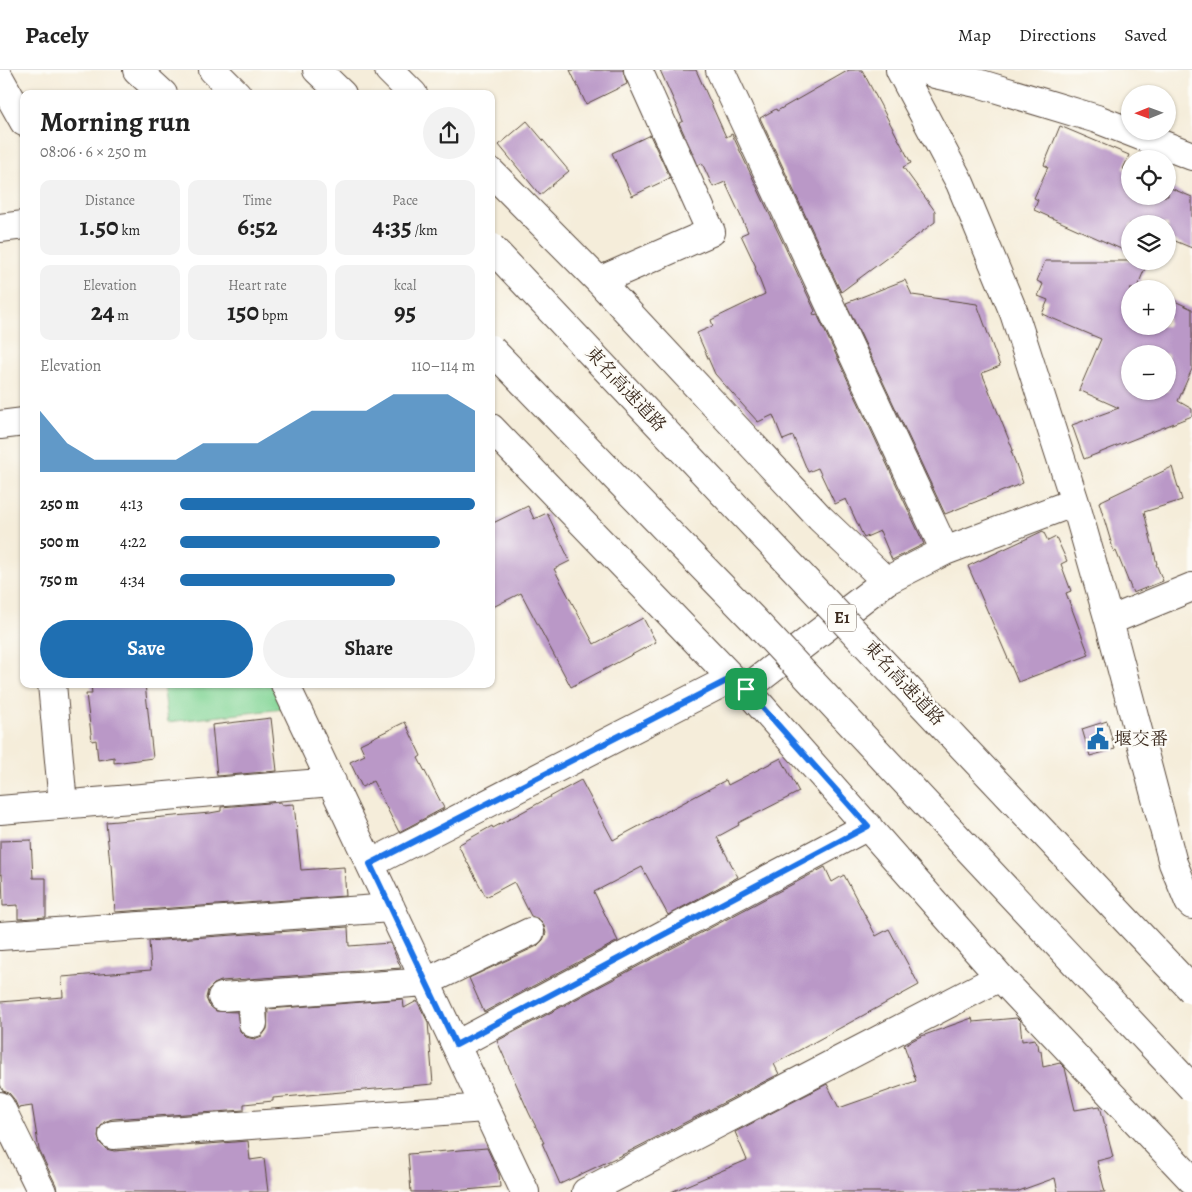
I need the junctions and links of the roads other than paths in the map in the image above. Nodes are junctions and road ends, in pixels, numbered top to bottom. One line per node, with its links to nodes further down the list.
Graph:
1 (137, 70): 10 (main road)
2 (213, 70): 11 (main road)
3 (317, 70): 12 (main road)
4 (389, 70): 13 (main road)
5 (638, 70): 20 (main road)
6 (720, 70): 26 (main road)
7 (900, 70): 25 (main road)
8 (926, 70): 15 (main road)
9 (0, 79): 14 (main road)
10 (159, 90)
11 (233, 90)
12 (338, 90)
13 (409, 90)
14 (20, 115)
15 (1192, 156)
16 (495, 176): 20 (main road)
17 (20, 226): 18 (main road)
18 (0, 228)
19 (495, 251): 44 (main road, 東名高速道路 / E1, bridge)
20 (599, 281): 27 (main road)
21 (495, 353): 49 (main road, bridge)
22 (20, 422): 23 (main road)
23 (0, 425)
24 (495, 432): 30 (main road)
25 (1075, 502): 26 (main road); 29 (main road)
26 (945, 551): 27 (main road)
27 (886, 582): 30 (main road)
28 (1192, 587): 29 (main road)
29 (1109, 621): 38 (main road)
30 (739, 683): 36 (main road); 37 (main road)
31 (52, 688): 34 (main road)
32 (287, 688): 33 (main road)
33 (332, 782): 34 (main road); 37 (main road)
34 (63, 804): 35 (main road)
35 (0, 810)
36 (868, 826): 42 (main road); 48 (main road)
37 (370, 864): 39 (main road)
38 (1192, 906)
39 (391, 908): 41 (main road); 43 (main road)
40 (530, 932): 43 (main road)
41 (0, 936)
42 (1000, 977): 53 (main road); 56 (main road)
43 (426, 982): 45 (main road); 48 (main road)
44 (1192, 990)
45 (252, 994): 46 (main road); 47 (main road)
46 (222, 997)
47 (253, 1023)
48 (456, 1045): 51 (main road)
49 (1192, 1088)
50 (0, 1106): 54 (main road)
51 (485, 1108): 52 (main road); 55 (main road)
52 (113, 1135)
53 (1192, 1180): 57 (main road)
54 (42, 1192)
55 (525, 1192)
56 (586, 1192)
57 (1181, 1192)

